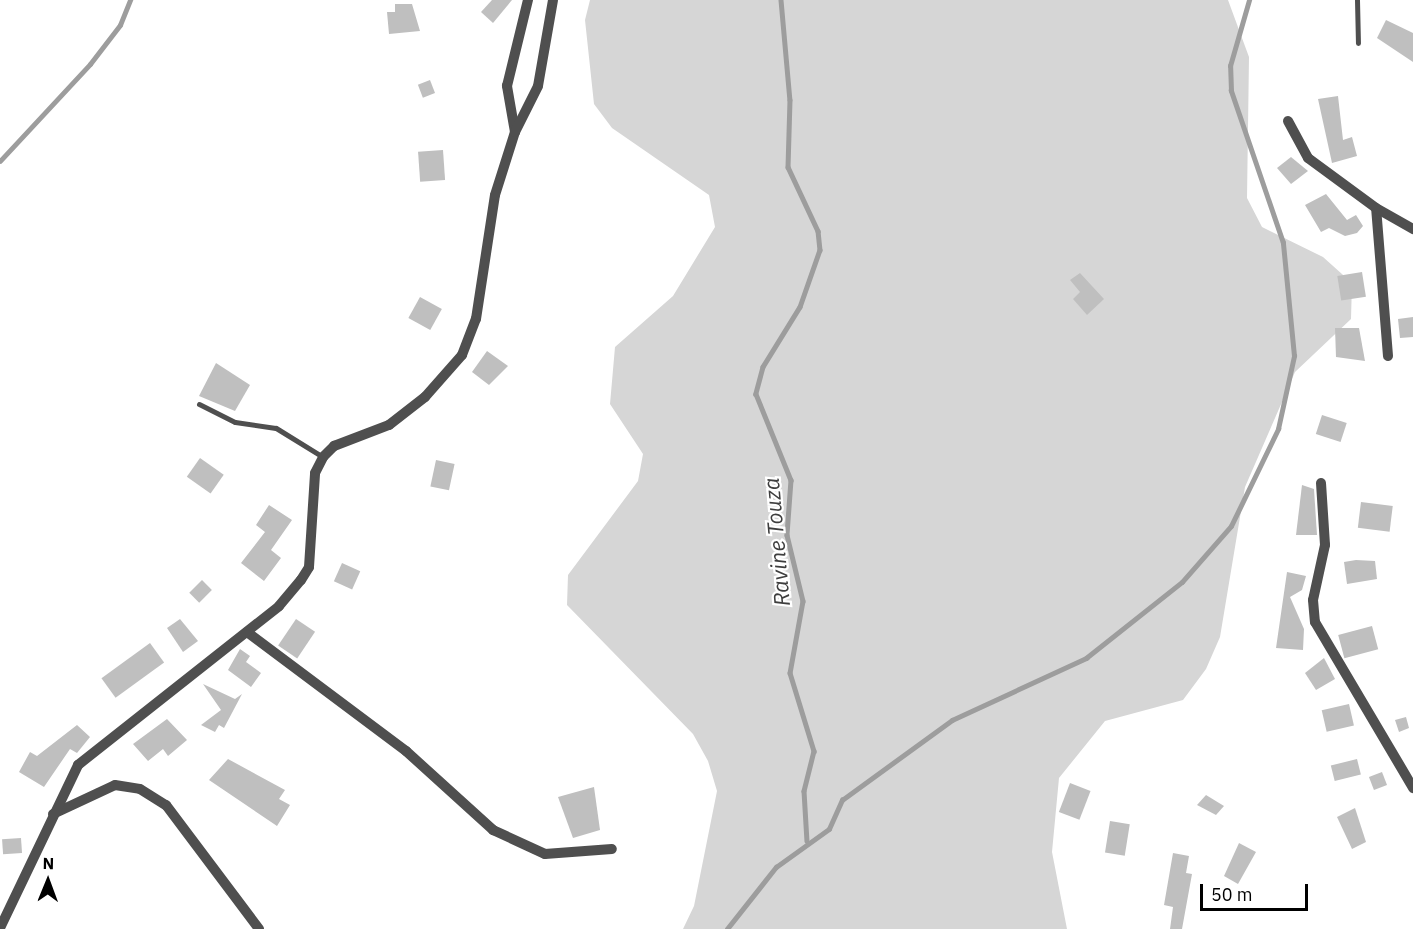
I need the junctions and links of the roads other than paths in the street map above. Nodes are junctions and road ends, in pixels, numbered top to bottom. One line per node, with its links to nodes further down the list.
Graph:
1 (528, 0): 6 (street)
2 (553, 0): 6 (street)
3 (1357, 0): 4 (lane)
4 (1358, 43)
5 (1287, 122): 7 (street)
6 (516, 132): 11 (street)
7 (1376, 208): 8 (street); 9 (street)
8 (1413, 229)
9 (1388, 356)
10 (199, 404): 11 (lane)
11 (323, 457): 13 (street)
12 (1321, 483): 14 (street)
13 (247, 632): 15 (street); 16 (street)
14 (1413, 788)
15 (53, 814): 17 (street); 18 (street)
16 (612, 849)
17 (0, 928)
18 (259, 929)

